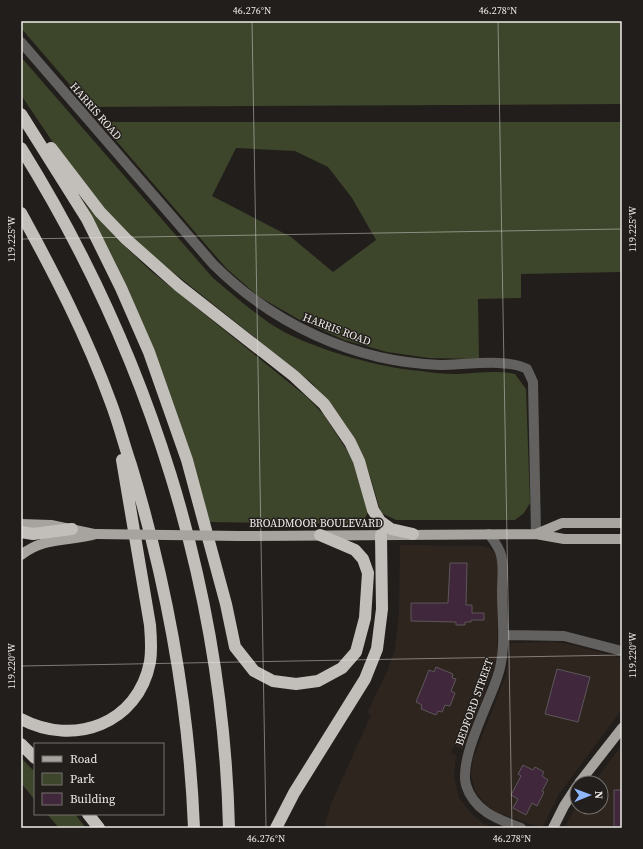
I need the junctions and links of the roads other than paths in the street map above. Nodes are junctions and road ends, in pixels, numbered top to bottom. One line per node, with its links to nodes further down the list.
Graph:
1 (21, 42): 15 (street, HARRIS ROAD)
2 (21, 109): 13 (highway)
3 (21, 114): 16 (highway)
4 (21, 148): 30 (highway)
5 (21, 213): 6 (highway)
6 (112, 404): 21 (highway); 29 (highway)
7 (622, 523): 15 (main road, BROADMOOR BOULEVARD)
8 (21, 524): 9 (main road, BROADMOOR BOULEVARD)
9 (72, 529): 10 (highway); 11 (main road, BROADMOOR BOULEVARD)
10 (21, 532)
11 (96, 534): 16 (main road, BROADMOOR BOULEVARD, bridge); 18 (main road, BROADMOOR BOULEVARD)
12 (381, 534): 13 (main road, BROADMOOR BOULEVARD); 16 (main road, BROADMOOR BOULEVARD); 31 (highway)
13 (413, 534): 14 (main road, BROADMOOR BOULEVARD)
14 (489, 534): 15 (main road, BROADMOOR BOULEVARD); 19 (street, BEDFORD STREET)
15 (536, 534): 17 (main road, BROADMOOR BOULEVARD)
16 (320, 535)
17 (622, 539)
18 (21, 555)
19 (504, 635): 20 (street); 32 (street, BEDFORD STREET)
20 (622, 651)
21 (21, 719)
22 (622, 728): 25 (main road)
23 (21, 744): 24 (highway)
24 (34, 757)
25 (586, 775)
26 (569, 800): 33 (main road)
27 (89, 815): 28 (highway)
28 (99, 828)
29 (194, 828)
30 (229, 828)
31 (276, 828)
32 (521, 828)
33 (553, 828)

